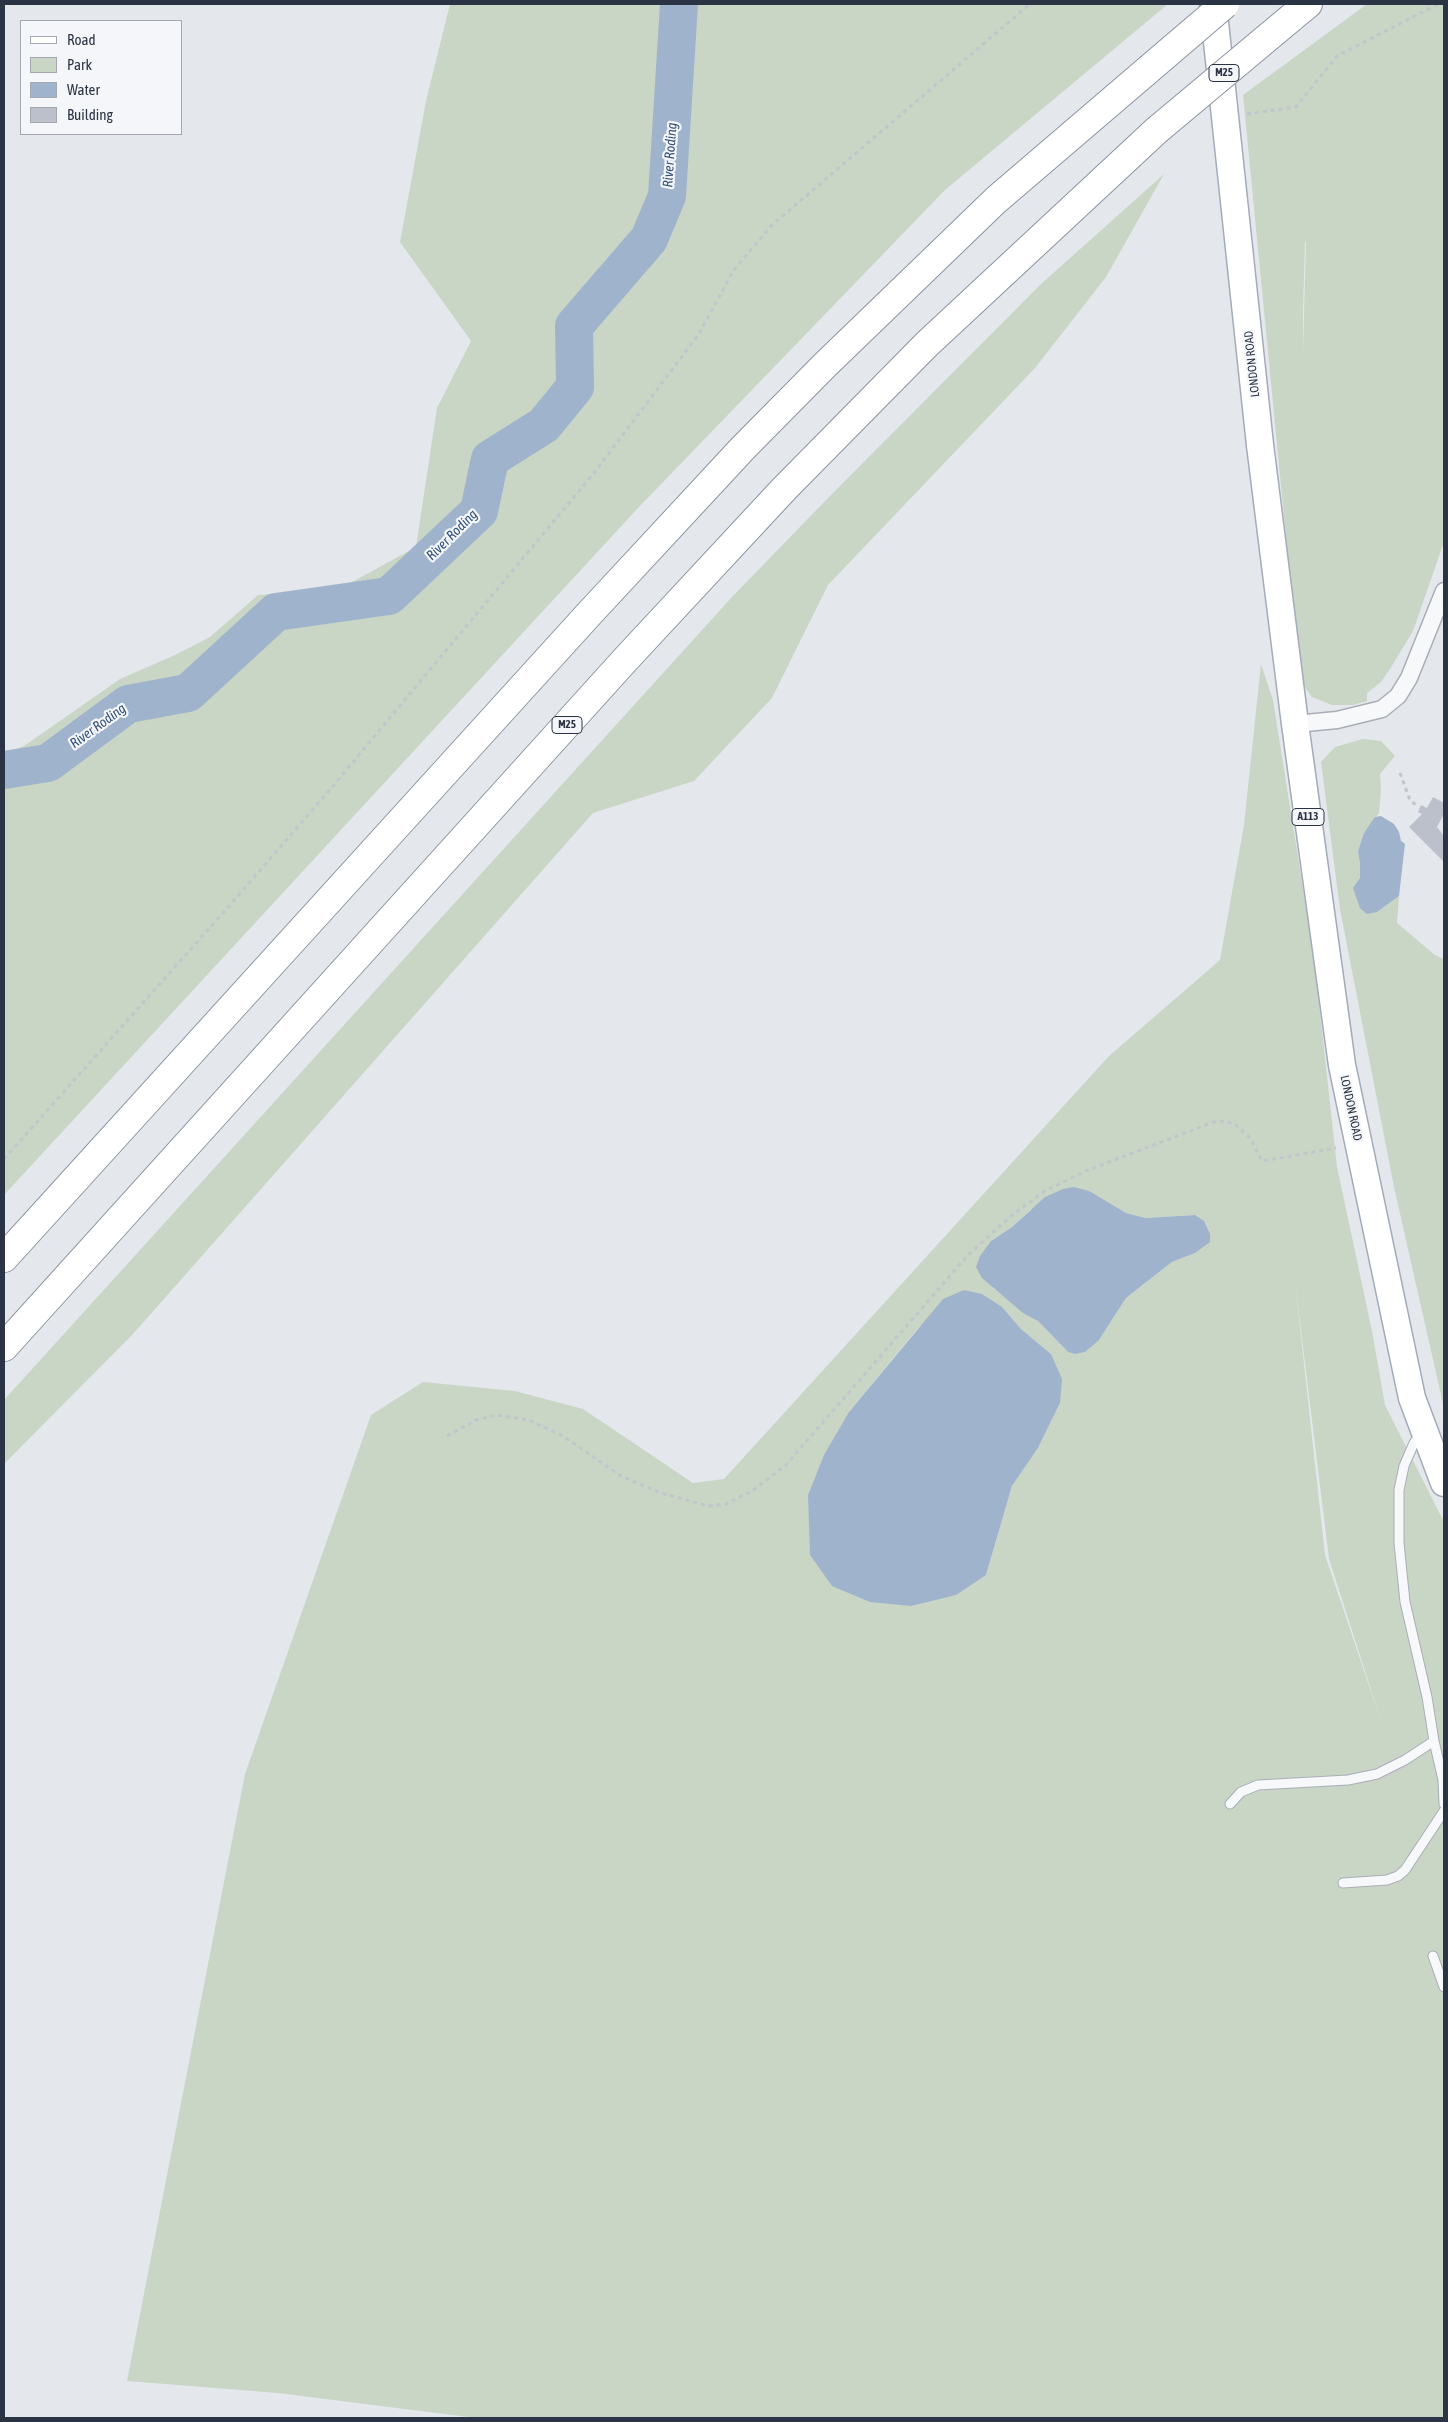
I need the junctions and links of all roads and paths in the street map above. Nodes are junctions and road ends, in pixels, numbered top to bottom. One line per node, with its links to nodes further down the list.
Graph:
1 (1030, 4): 12 (path)
2 (1213, 4): 6 (main road, LONDON ROAD / A113)
3 (1225, 4): 13 (highway, bridge)
4 (1438, 4): 6 (path)
5 (1300, 11): 14 (highway, M25, bridge)
6 (1226, 117): 8 (main road, LONDON ROAD / A113)
7 (1444, 593): 8 (street)
8 (1295, 724): 11 (main road, LONDON ROAD / A113)
9 (1400, 773): 10 (path)
10 (1418, 806)
11 (1359, 1144): 15 (main road, LONDON ROAD / A113); 16 (path)
12 (4, 1159)
13 (4, 1258)
14 (4, 1346)
15 (1424, 1429): 17 (main road, LONDON ROAD / A113); 18 (lane)
16 (447, 1436)
17 (1444, 1483)
18 (1434, 1741): 19 (lane); 20 (lane)
19 (1230, 1804)
20 (1444, 1804)
21 (1444, 1811): 22 (lane)
22 (1343, 1883)
23 (1433, 1956): 24 (lane)
24 (1444, 1987)

